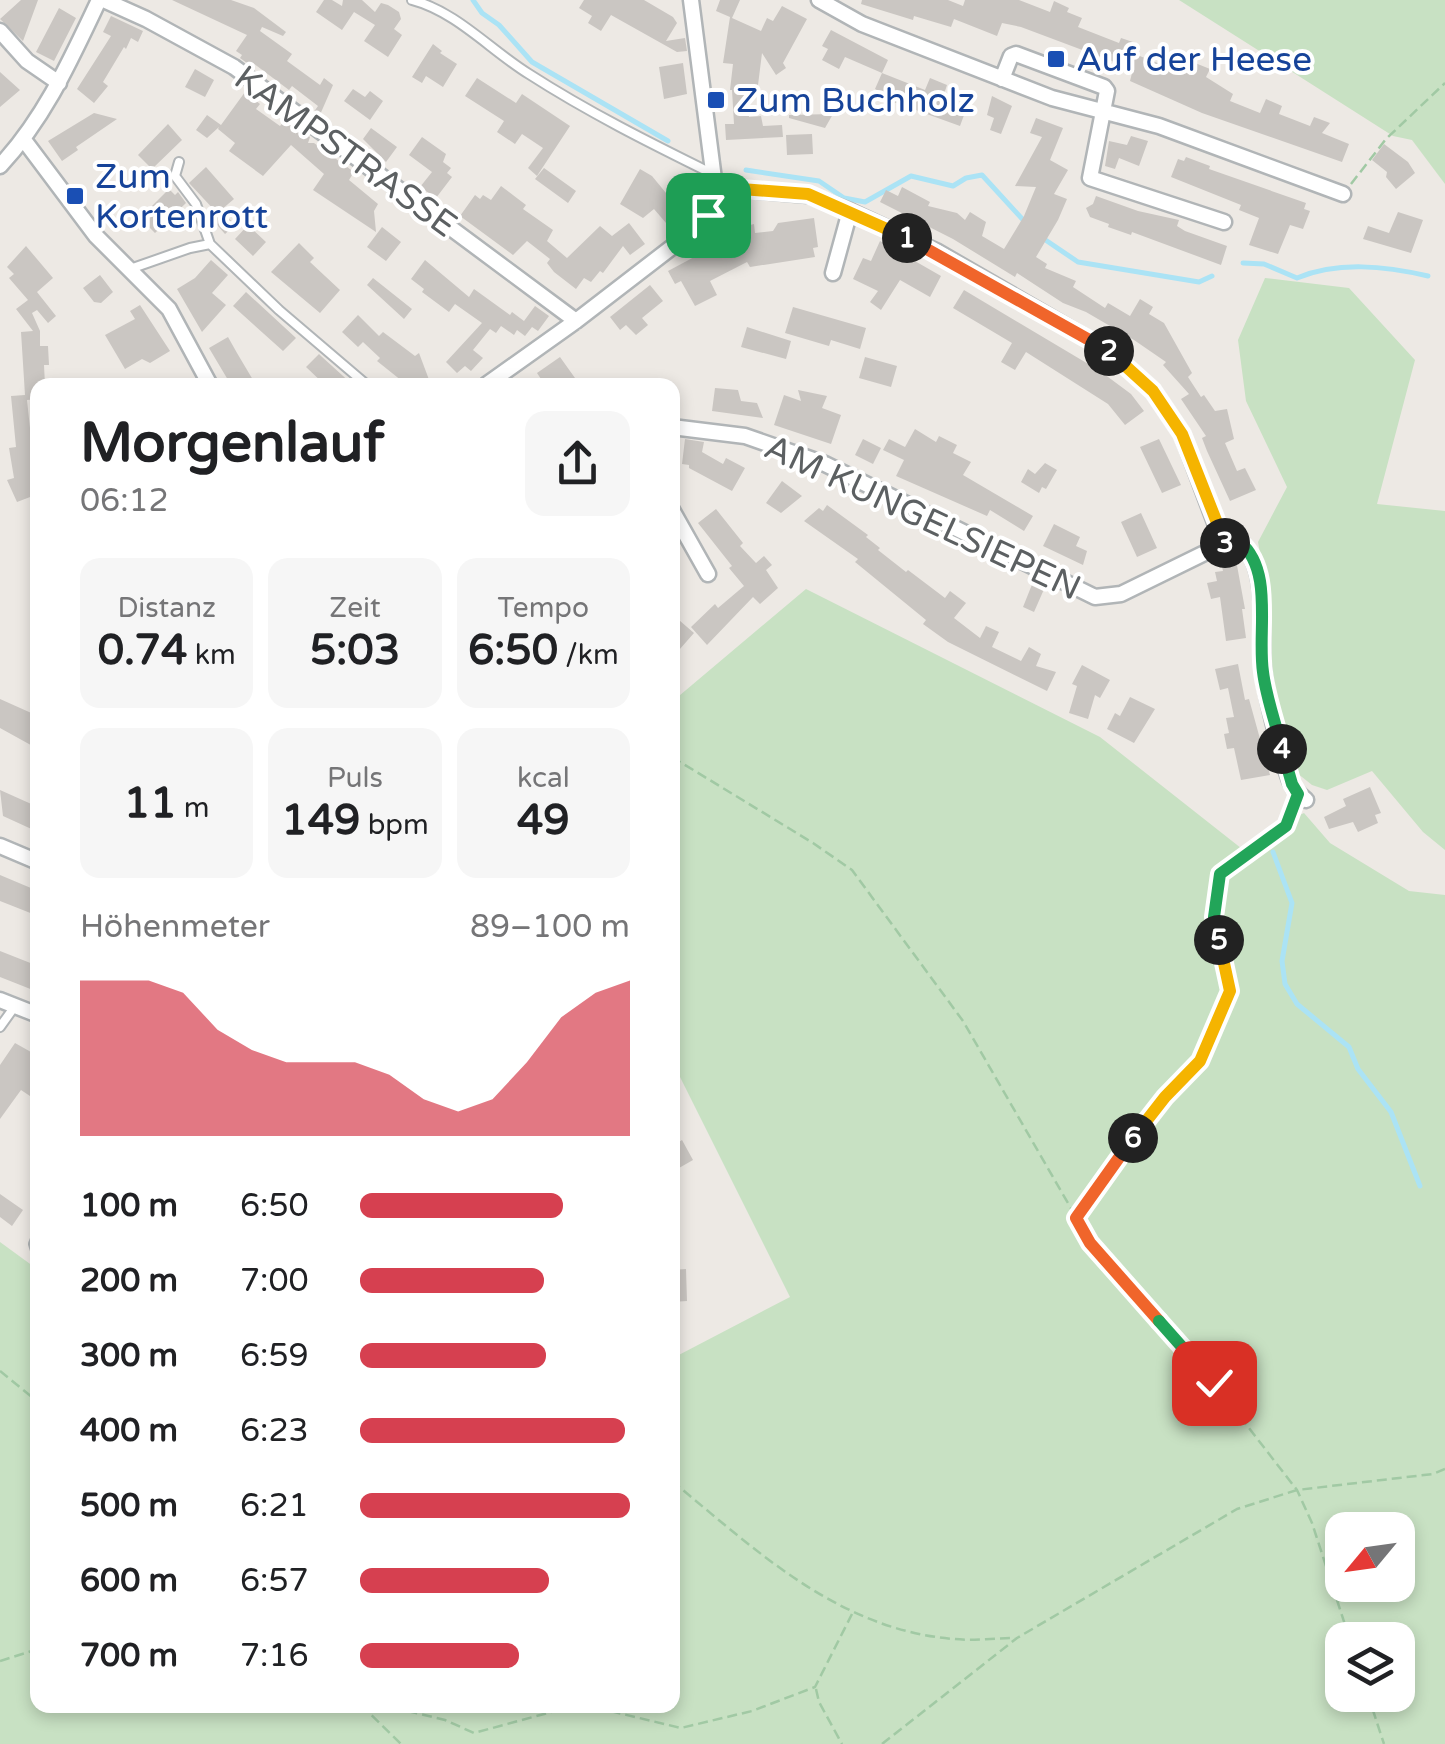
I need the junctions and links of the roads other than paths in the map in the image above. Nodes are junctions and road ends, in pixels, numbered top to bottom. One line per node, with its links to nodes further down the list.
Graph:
1 (101, 0): 8 (street); 20 (street, KAMPSTRASSE)
2 (412, 0): 13 (lane)
3 (678, 0): 5 (street)
4 (819, 0): 7 (street)
5 (692, 4): 13 (street)
6 (0, 31): 8 (street)
7 (1002, 79): 9 (street); 9 (street)
8 (59, 83): 10 (street)
9 (1102, 111): 14 (street); 16 (street)
10 (24, 140): 12 (street); 18 (street)
11 (179, 162): 17 (lane)
12 (0, 166)
13 (714, 180): 15 (street); 20 (street)
14 (1343, 194)
15 (850, 211): 19 (street); 26 (street)
16 (1224, 222)
17 (210, 244): 18 (lane); 22 (lane)
18 (130, 269): 21 (street)
19 (833, 273)
20 (576, 321): 23 (street)
21 (206, 378)
22 (359, 378)
23 (496, 378)
24 (680, 428): 26 (street, AM KUNGELSIEPEN)
25 (680, 524): 27 (street)
26 (1223, 544): 28 (street)
27 (708, 574)
28 (1302, 797)
29 (0, 846): 30 (street)
30 (30, 859)
31 (0, 1000): 32 (street)
32 (15, 1006): 33 (street); 34 (lane)
33 (30, 1012)
34 (0, 1026)

